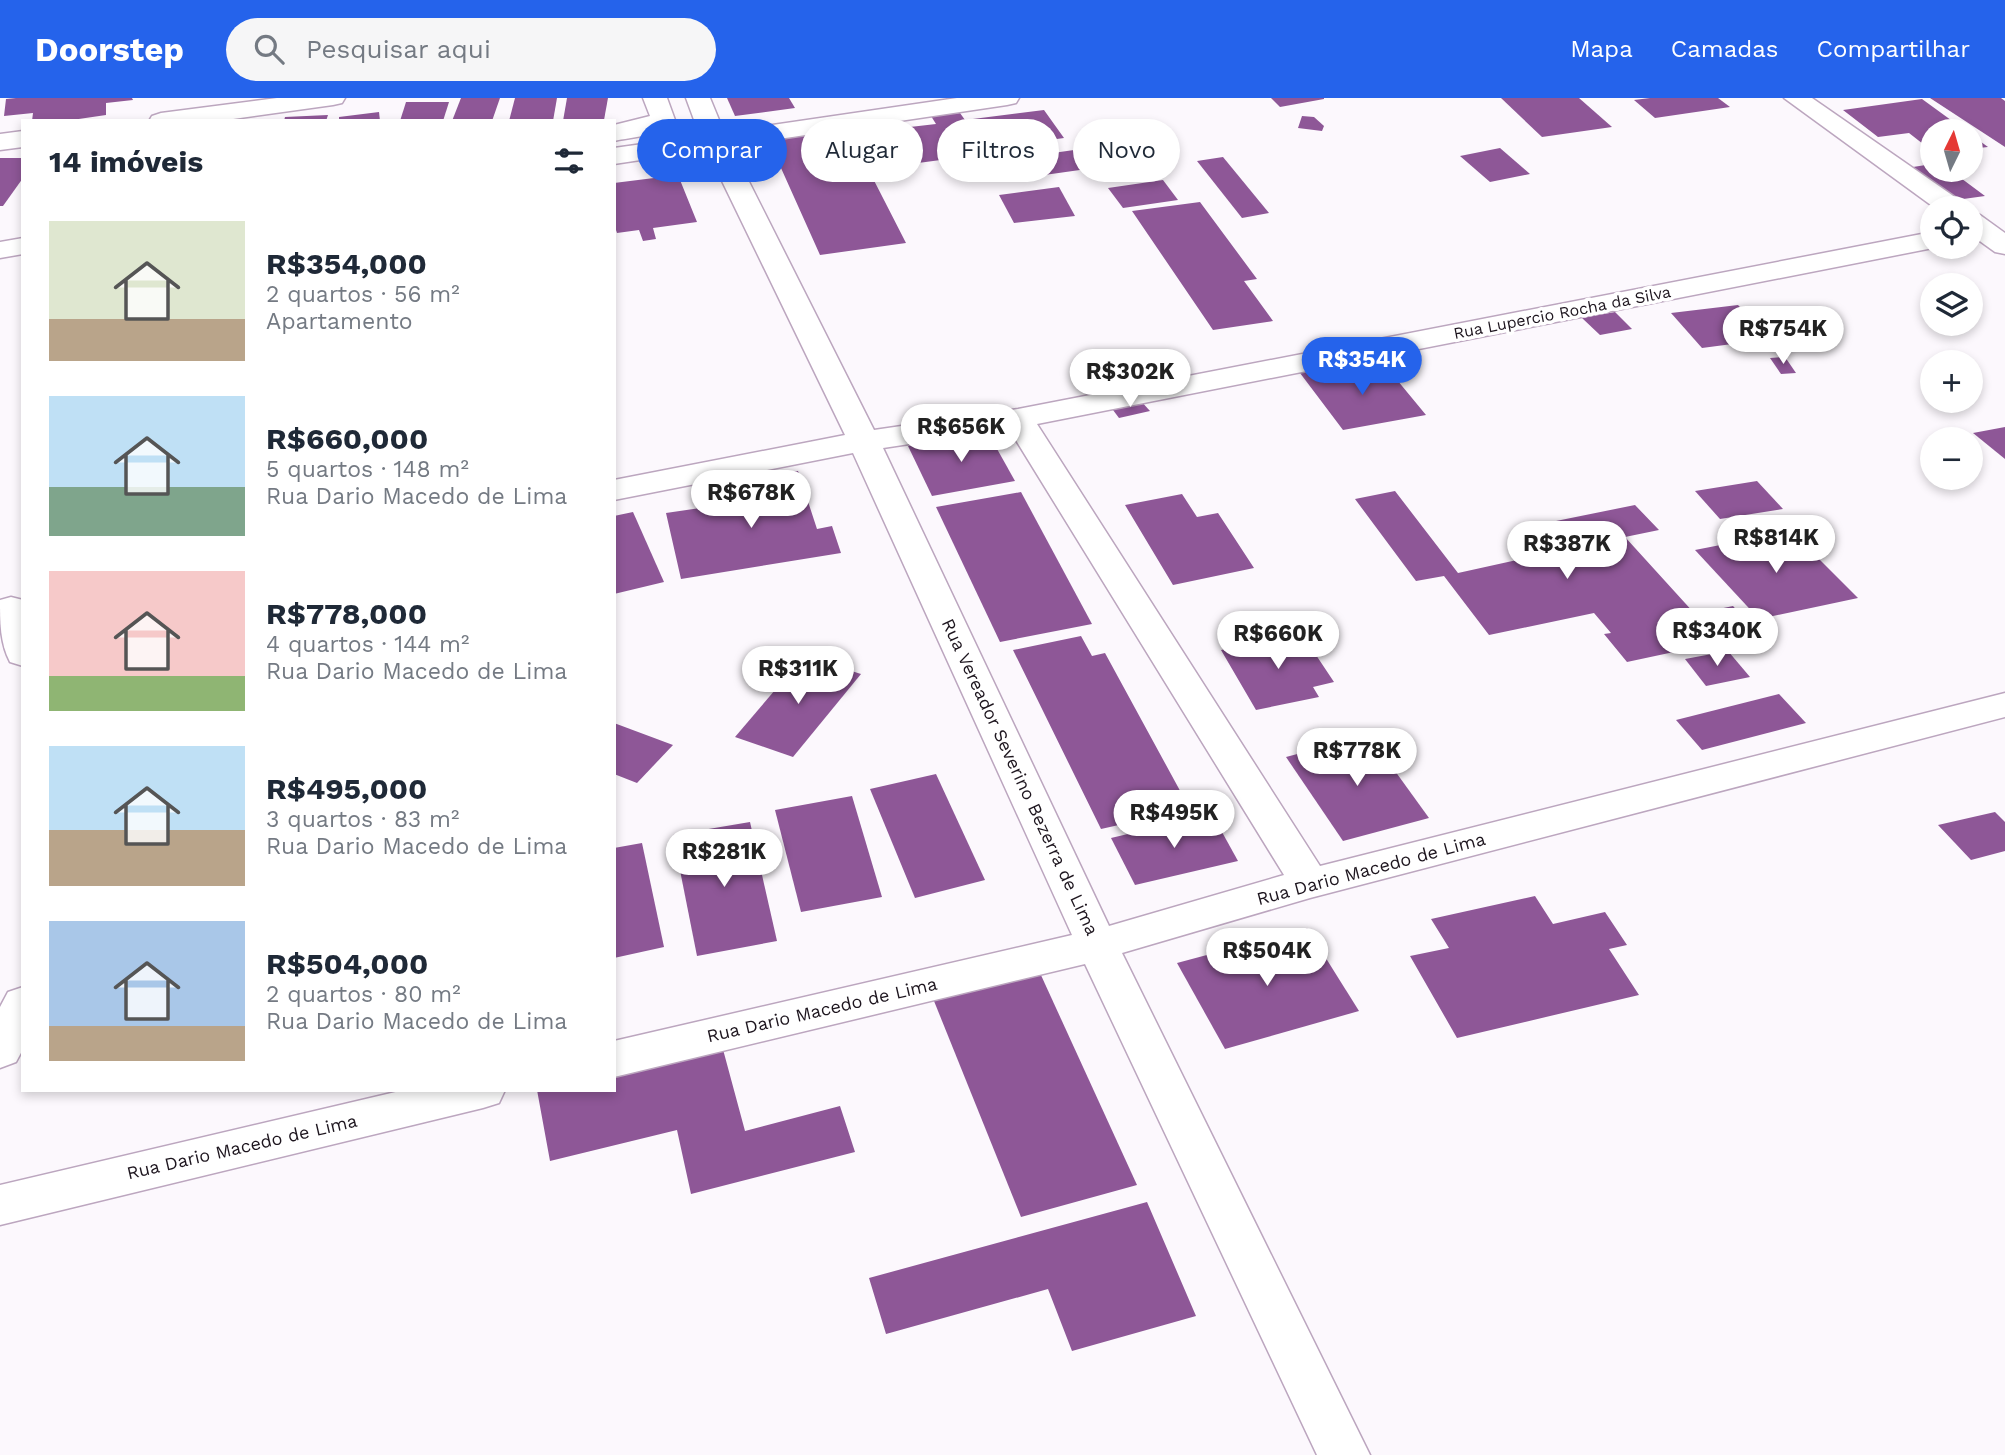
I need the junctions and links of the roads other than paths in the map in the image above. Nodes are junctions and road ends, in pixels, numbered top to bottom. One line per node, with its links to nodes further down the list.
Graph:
1 (332, 98): 7 (street)
2 (655, 98): 10 (street)
3 (698, 98): 8 (street, Rua Vereador Severino Bezerra de Lima)
4 (1007, 98): 6 (street)
5 (1796, 98): 16 (street)
6 (945, 102): 9 (street)
7 (176, 119)
8 (706, 119)
9 (787, 129)
10 (616, 133)
11 (21, 139): 12 (street)
12 (0, 142)
13 (637, 153): 14 (street)
14 (616, 156)
15 (735, 182): 23 (street, Rua Vereador Severino Bezerra de Lima)
16 (1935, 196)
17 (21, 222): 18 (street)
18 (0, 225)
19 (1920, 242): 22 (street, Rua Lupercio Rocha da Silva)
20 (21, 246): 21 (street)
21 (0, 250)
22 (1018, 418): 23 (street, Rua Lupercio Rocha da Silva); 28 (street)
23 (864, 441): 24 (street, Rua Lupercio Rocha da Silva); 29 (street, Rua Vereador Severino Bezerra de Lima)
24 (616, 490)
25 (11, 608): 26 (street)
26 (21, 646)
27 (2005, 705): 28 (street, Rua Dario Macedo de Lima)
28 (1310, 883): 29 (street, Rua Dario Macedo de Lima)
29 (1097, 945): 32 (street, Rua Dario Macedo de Lima); 35 (street, Rua Vereador Severino Bezerra de Lima)
30 (21, 1007): 31 (street)
31 (0, 1050)
32 (616, 1059)
33 (475, 1092): 34 (street, Rua Dario Macedo de Lima)
34 (0, 1205)
35 (1344, 1455)

